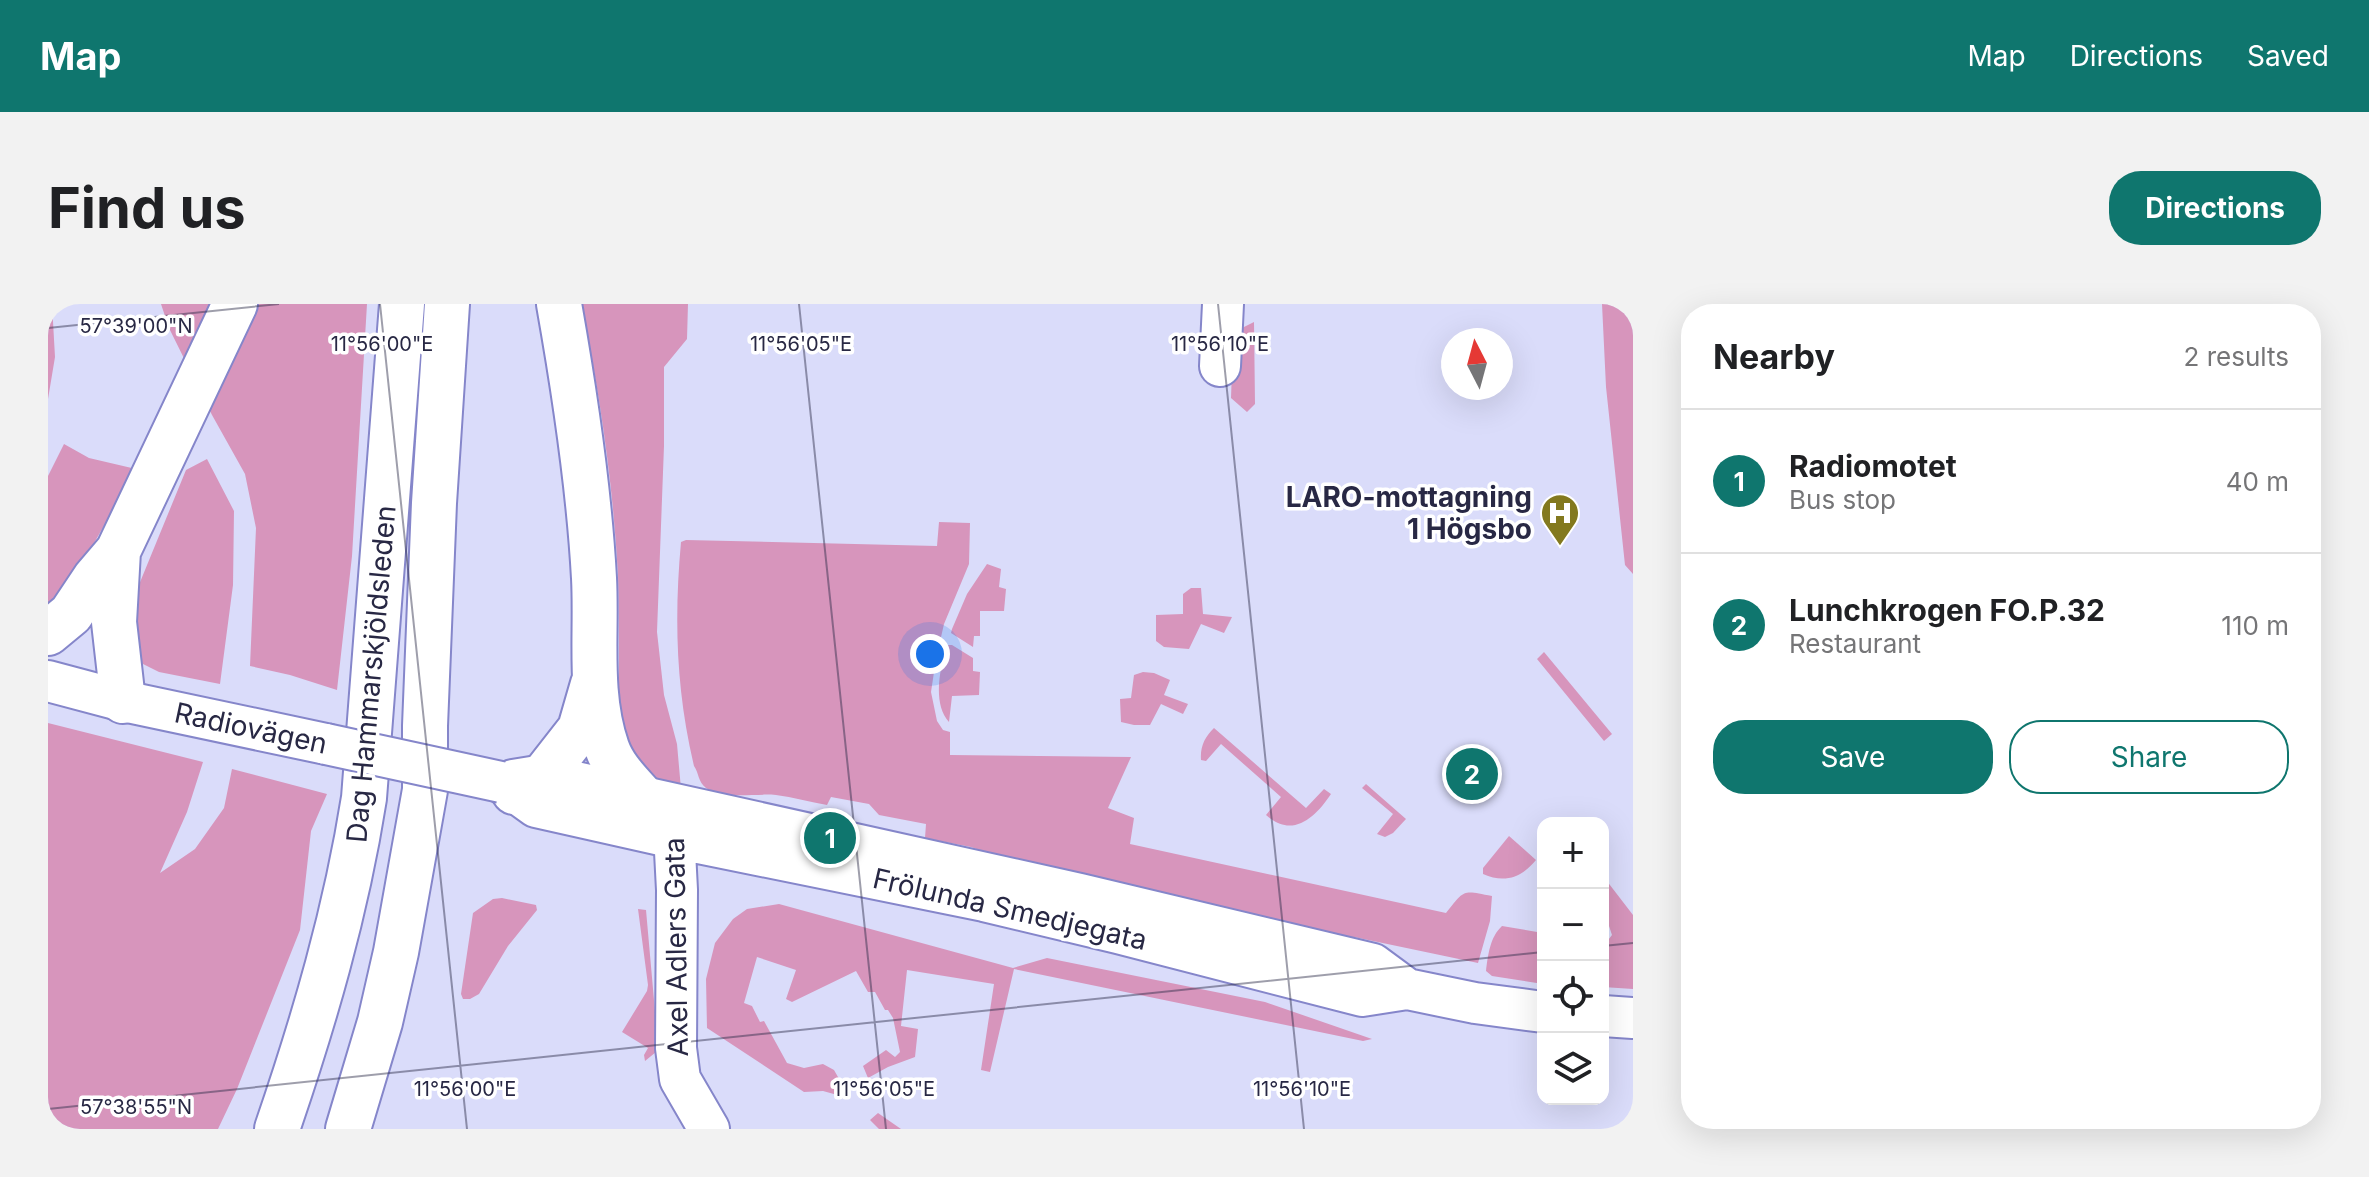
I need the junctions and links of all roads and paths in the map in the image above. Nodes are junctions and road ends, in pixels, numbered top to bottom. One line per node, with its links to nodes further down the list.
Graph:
1 (235, 304): 7 (main road)
2 (402, 304): 17 (main road, Dag Hammarskjöldsleden)
3 (447, 304): 18 (main road, Dag Hammarskjöldsleden)
4 (559, 304): 10 (main road)
5 (1223, 304): 6 (street)
6 (1220, 366)
7 (118, 551): 8 (main road); 11 (main road)
8 (48, 633)
9 (48, 681): 11 (street, Radiovägen)
10 (593, 681): 12 (main road); 13 (main road)
11 (123, 701): 12 (street, Radiovägen, bridge)
12 (520, 783): 13 (street, Frölunda Smedjegata)
13 (663, 814): 14 (street, Frölunda Smedjegata); 19 (street, Axel Adlers Gata)
14 (1537, 1011)
15 (1609, 1016): 16 (street)
16 (1633, 1018)
17 (277, 1129)
18 (348, 1129)
19 (709, 1129)

